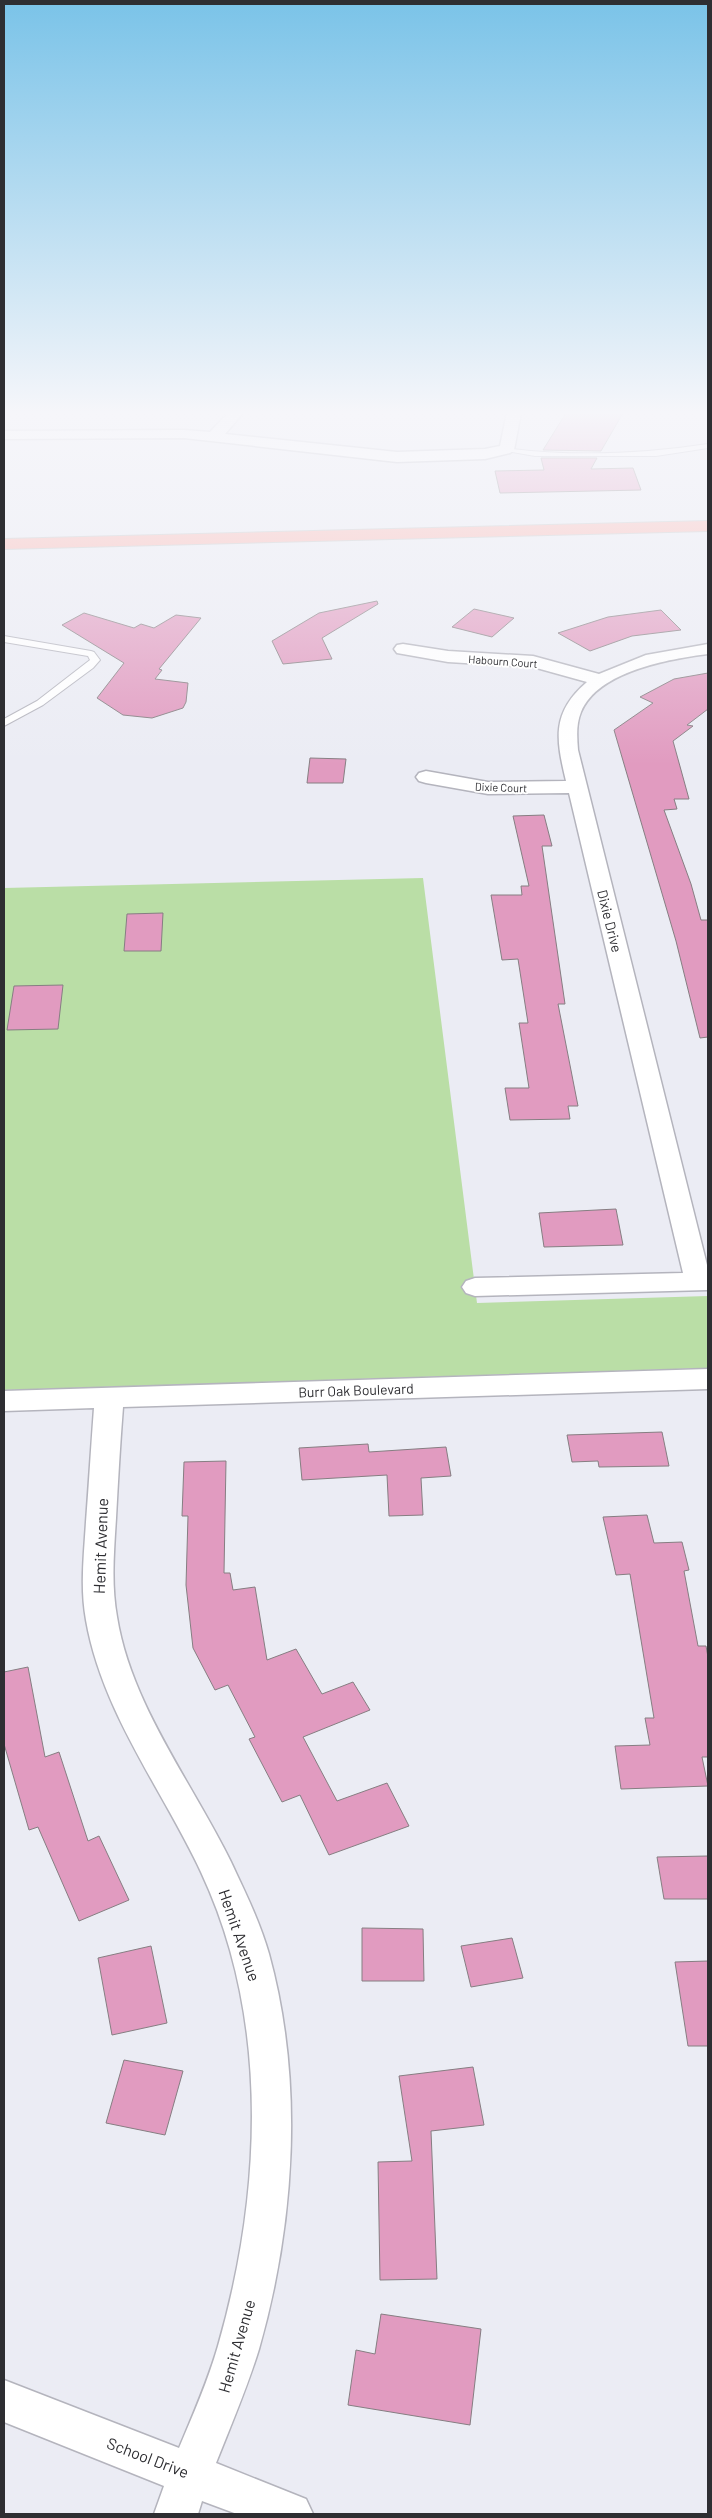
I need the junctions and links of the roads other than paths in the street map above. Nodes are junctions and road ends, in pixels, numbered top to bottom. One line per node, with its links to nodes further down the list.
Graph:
1 (530, 531): 2 (main road)
2 (154, 540): 3 (main road); 4 (main road)
3 (4, 544)
4 (4, 552)
5 (4, 639): 9 (lane)
6 (403, 649): 8 (street, Habourn Court)
7 (708, 649): 8 (street, Dixie Drive)
8 (602, 681): 11 (street, Dixie Drive)
9 (4, 722)
10 (426, 777): 11 (street, Dixie Court)
11 (577, 787): 12 (street, Dixie Drive)
12 (703, 1281): 13 (street)
13 (475, 1287)
14 (708, 1379): 15 (street, Burr Oak Boulevard)
15 (109, 1398): 16 (street, Burr Oak Boulevard); 18 (street, Hemit Avenue)
16 (4, 1401)
17 (4, 2401): 18 (street, School Drive)
18 (189, 2473): 19 (street, Hemit Avenue); 20 (street, School Drive)
19 (176, 2514)
20 (291, 2514)

